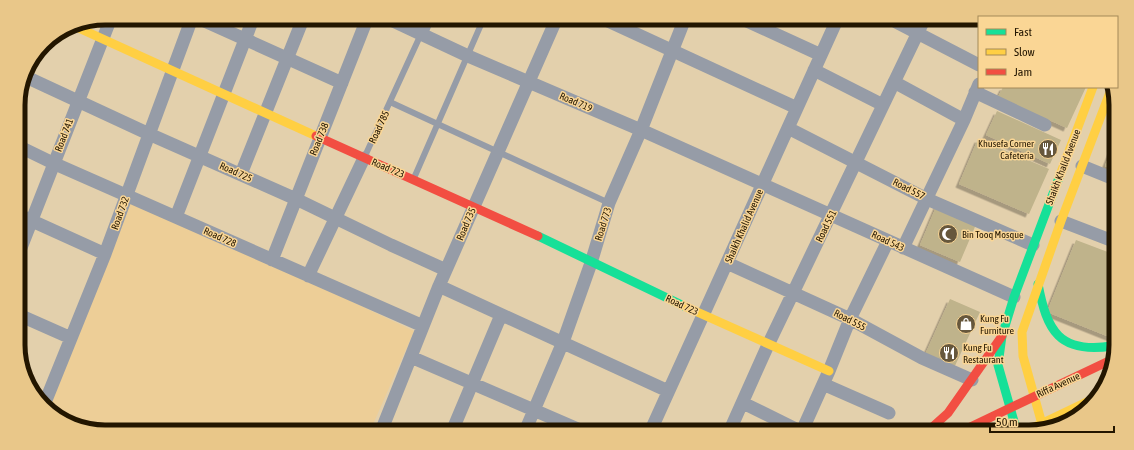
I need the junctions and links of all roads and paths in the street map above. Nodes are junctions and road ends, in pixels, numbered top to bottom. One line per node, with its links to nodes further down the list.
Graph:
1 (108, 25): 19 (street, Road 741)
2 (189, 25): 27 (street, Road 732)
3 (213, 25): 20 (street)
4 (251, 25): 20 (street)
5 (301, 25): 24 (street)
6 (365, 25): 30 (street, Road 738)
7 (401, 25): 18 (street, Road 719)
8 (424, 25): 18 (street, Road 785)
9 (481, 25): 23 (lane)
10 (554, 25): 31 (street, Road 735)
11 (616, 25): 21 (street)
12 (682, 25): 21 (street, Road 773)
13 (756, 25): 22 (street)
14 (835, 25): 22 (street, Shaikh Khalid Avenue)
15 (908, 25): 16 (street)
16 (920, 28): 25 (street); 29 (street, Road 551)
17 (80, 29): 19 (street, Road 723)
18 (420, 34): 23 (street, Road 719); 37 (lane, Road 785)
19 (102, 39): 27 (street, Road 723); 36 (street, Road 741)
20 (245, 40): 24 (street); 34 (street)
21 (672, 52): 39 (street); 45 (street, Road 773)
22 (821, 55): 26 (street, Shaikh Khalid Avenue)
23 (468, 56): 31 (street, Road 719); 42 (lane)
24 (288, 59): 30 (street); 40 (street)
25 (978, 64)
26 (814, 70): 38 (street); 39 (street, Shaikh Khalid Avenue)
27 (173, 71): 34 (street, Road 723); 46 (street, Road 732)
28 (29, 78): 36 (street, Road 725)
29 (894, 82): 38 (street, Road 551); 41 (street)
30 (342, 83): 47 (street, Road 738)
31 (529, 83): 45 (street, Road 719); 49 (street, Road 735)
32 (977, 88): 41 (street); 43 (street)
33 (1093, 88): 73 (street, Shaikh Khalid Avenue)
34 (223, 94): 40 (street, Road 723); 50 (street)
35 (1108, 97): 54 (street, Shaikh Khalid Avenue)
36 (78, 100): 46 (street, Road 725); 53 (street, Road 741)
37 (390, 102): 42 (lane); 51 (lane, Road 785)
38 (884, 105): 52 (street, Road 551)
39 (796, 108): 44 (street, Shaikh Khalid Avenue)
40 (266, 114): 47 (street, Road 723); 55 (street)
41 (964, 120): 61 (street)
42 (438, 123): 49 (lane); 57 (lane)
43 (1044, 125)
44 (788, 128): 52 (street, Road 557); 58 (street, Shaikh Khalid Avenue)
45 (641, 130): 58 (street, Road 719); 62 (street, Road 773)
46 (149, 134): 50 (street, Road 725); 59 (street, Road 732)
47 (320, 137): 51 (street, Road 723); 60 (street, Road 738)
48 (25, 149): 53 (street, Road 728)
49 (497, 152): 62 (lane); 63 (street, Road 735)
50 (201, 156): 55 (street, Road 725); 66 (street)
51 (364, 158): 57 (street, Road 723); 67 (street, Road 785)
52 (856, 162): 61 (street, Road 557); 64 (street, Road 551)
53 (53, 163): 59 (street, Road 728); 68 (street, Road 741)
54 (1082, 166): 56 (street); 69 (street, Shaikh Khalid Avenue)
55 (241, 174): 60 (street, Road 725)
56 (1109, 177)
57 (413, 179): 63 (street, Road 723)
58 (763, 184): 64 (street, Road 543); 78 (street, Shaikh Khalid Avenue)
59 (127, 195): 66 (street, Road 728); 75 (street, Road 732)
60 (296, 199): 67 (street, Road 725); 76 (street, Road 738)
61 (927, 199): 73 (street, Road 557); 74 (street)
62 (609, 203): 77 (street, Road 773)
63 (474, 206): 77 (street, Road 723); 79 (street, Road 735)
64 (832, 215): 72 (street, Road 543); 83 (street, Road 551)
65 (25, 217): 68 (street)
66 (176, 217): 76 (street, Road 728)
67 (336, 218): 79 (street, Road 725); 80 (street, Road 785)
68 (32, 220): 70 (street, Road 741); 75 (street)
69 (1061, 221): 71 (street); 81 (street, Shaikh Khalid Avenue)
70 (25, 237)
71 (1109, 239)
72 (888, 241): 74 (street, Road 543); 88 (street)
73 (1033, 245): 84 (street, Shaikh Khalid Avenue)
74 (903, 248): 84 (street, Road 543)
75 (105, 254): 91 (street, Road 732)
76 (272, 260): 80 (street, Road 728)
77 (591, 263): 86 (street, Road 723); 92 (street, Road 773)
78 (728, 263): 83 (street, Road 555); 86 (street, Shaikh Khalid Avenue)
79 (446, 270): 82 (street, Road 735)
80 (308, 276): 89 (street, Road 728)
81 (1038, 284): 94 (street); 102 (street, Shaikh Khalid Avenue)
82 (439, 286): 85 (street); 89 (street, Road 735)
83 (794, 293): 88 (street, Road 555); 93 (street, Road 551)
84 (1014, 297): 90 (street, Shaikh Khalid Avenue)
85 (501, 315): 92 (street); 99 (street)
86 (704, 315): 93 (street, Road 723); 101 (street, Shaikh Khalid Avenue)
87 (25, 318): 91 (street)
88 (850, 319): 97 (street); 98 (street, Road 555)
89 (423, 326): 95 (street, Road 735)
90 (1002, 336): 98 (street); 106 (street, Shaikh Khalid Avenue)
91 (71, 338): 103 (street, Road 732)
92 (563, 342): 101 (street); 107 (street, Road 773)
93 (768, 345): 97 (street, Road 723); 104 (street, Road 551)
94 (1109, 347)
95 (410, 357): 99 (street); 111 (street, Road 735)
96 (1107, 362): 102 (street, Riffa Avenue)
97 (829, 371): 100 (street)
98 (972, 380): 119 (street)
99 (473, 384): 107 (street); 112 (street)
100 (823, 384): 108 (street); 118 (street)
101 (668, 391): 115 (street, Shaikh Khalid Avenue)
102 (1033, 397): 106 (street, Riffa Avenue); 110 (street, Shaikh Khalid Avenue)
103 (46, 399)
104 (742, 403): 116 (street, Road 551); 117 (street)
105 (1084, 403): 109 (street)
106 (1010, 408): 120 (street, Riffa Avenue); 121 (street, Shaikh Khalid Avenue)
107 (536, 410): 113 (street, Road 773); 114 (street)
108 (889, 413)
109 (1043, 423)
110 (1042, 424)
111 (384, 425)
112 (455, 425)
113 (528, 425)
114 (569, 425)
115 (653, 425)
116 (732, 425)
117 (788, 425)
118 (804, 425)
119 (935, 425)
120 (976, 425)
121 (1016, 425)

